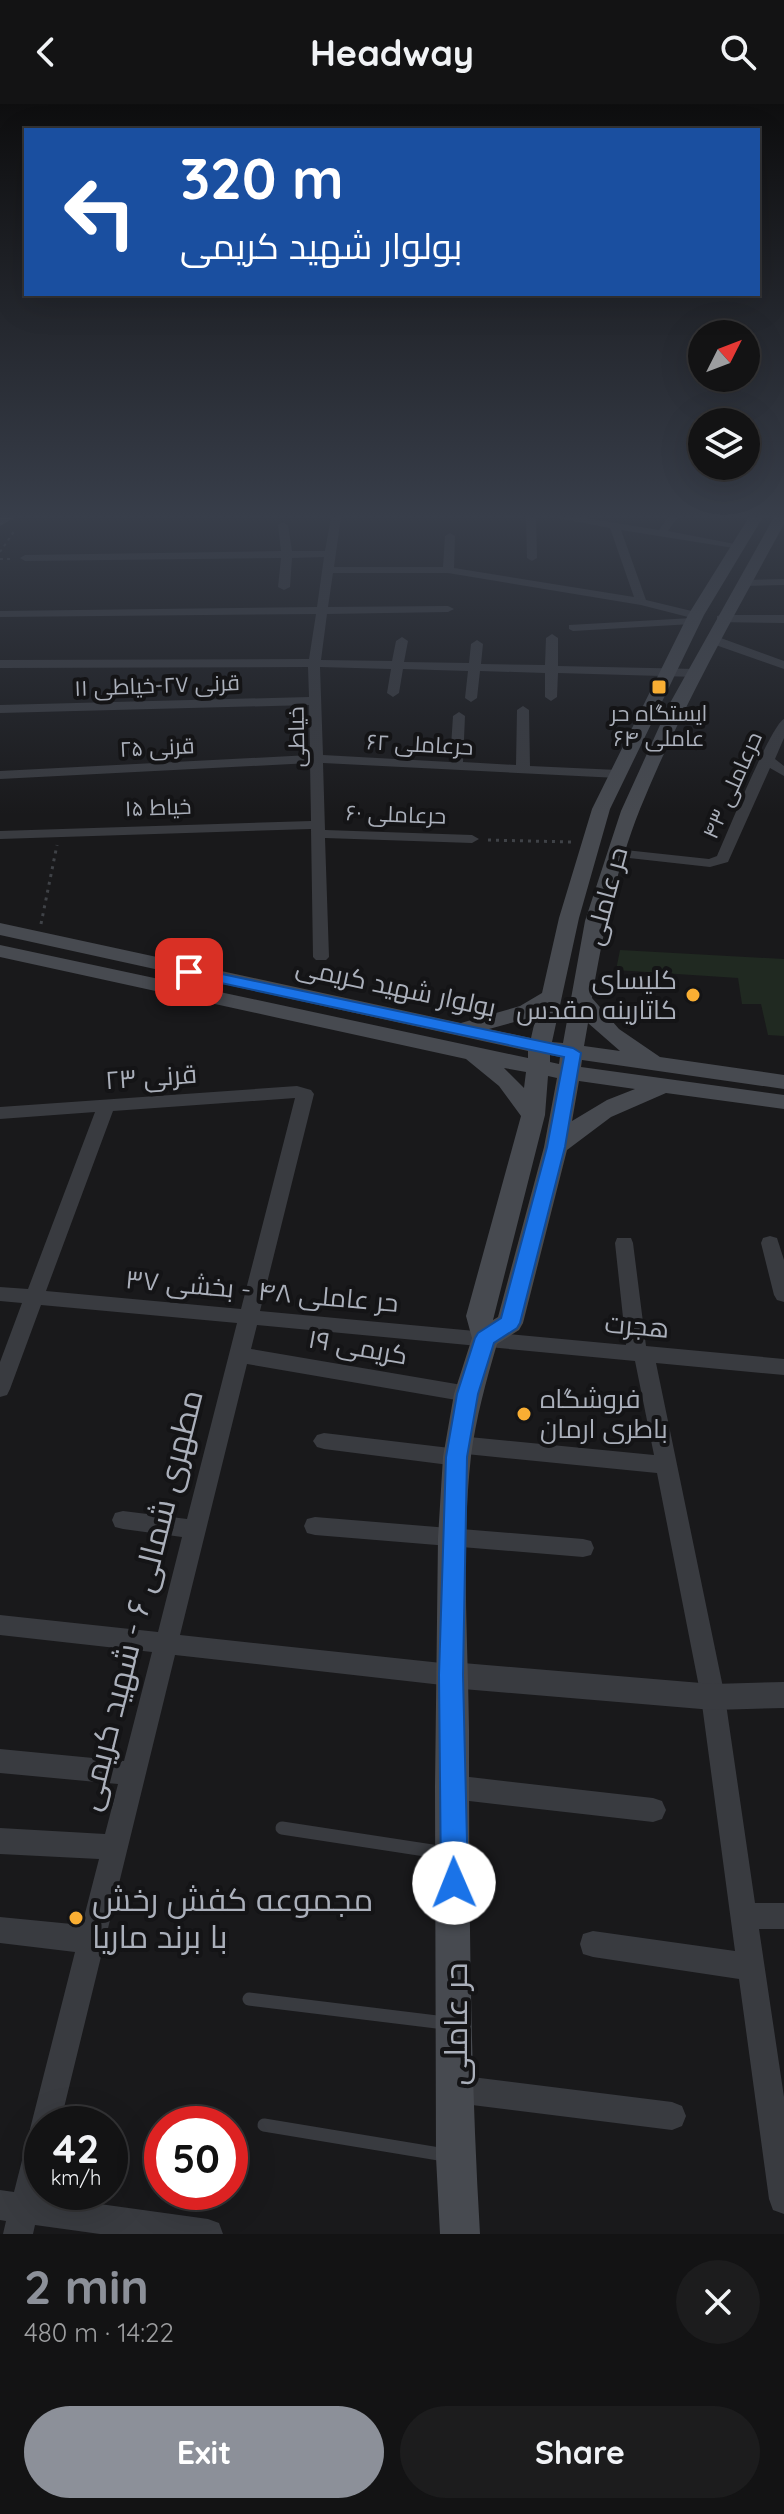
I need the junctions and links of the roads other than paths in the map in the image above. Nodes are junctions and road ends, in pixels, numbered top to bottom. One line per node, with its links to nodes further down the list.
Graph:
1 (320, 616): 12 (street, خیاطی)
2 (689, 616): 4 (street)
3 (724, 616): 5 (main road, حر عاملی)
4 (694, 618): 7 (street); 18 (main road, حر عاملی)
5 (722, 619): 6 (street); 9 (main road, حر عاملی)
6 (784, 619)
7 (573, 627)
8 (552, 638): 17 (street)
9 (714, 640): 15 (street); 19 (main road, حر عاملی)
10 (402, 641): 14 (street)
11 (477, 644): 16 (street)
12 (314, 663): 13 (street); 14 (street); 23 (street, خیاطی)
13 (0, 664)
14 (398, 665): 16 (street); 20 (street)
15 (784, 665)
16 (475, 667): 17 (street); 22 (street)
17 (552, 669): 18 (street); 21 (street)
18 (667, 671): 19 (street); 33 (main road, حر عاملی)
19 (696, 673): 38 (main road, حر عاملی)
20 (393, 693)
21 (551, 697)
22 (471, 698)
23 (315, 701): 24 (street, قرنی ۲۷-خیاطی ۱۱); 28 (street, خیاطی)
24 (0, 709)
25 (523, 710): 31 (street)
26 (459, 716): 30 (street)
27 (784, 723): 29 (street, حرعاملی ۴۳)
28 (316, 759): 30 (street, حرعاملی ۶۲); 34 (street, قرنی ۲۵); 35 (street, خیاطی)
29 (766, 759): 32 (street); 38 (street, حرعاملی ۴۳)
30 (456, 766): 31 (street, حرعاملی ۶۲)
31 (523, 769): 33 (street, حرعاملی ۶۲)
32 (784, 772)
33 (618, 774): 42 (main road, حر عاملی)
34 (0, 775)
35 (318, 829): 36 (street, خیاط ۱۵); 37 (street, حرعاملی ۶۰); 41 (street, خیاطی)
36 (0, 835)
37 (472, 839)
38 (616, 853): 43 (main road, حر عاملی)
39 (0, 929): 44 (main road, بولوار شهید کریمی)
40 (0, 951): 45 (main road, بولوار شهید کریمی)
41 (321, 957)
42 (551, 996): 44 (main road); 46 (main road, حر عاملی)
43 (582, 999): 47 (main road, حر عاملی); 48 (main road)
44 (462, 1030): 46 (main road, بولوار شهید کریمی)
45 (471, 1053): 46 (main road, بولوار شهید کریمی); 54 (main road)
46 (540, 1057): 47 (main road, بولوار شهید کریمی); 54 (main road, حر عاملی)
47 (571, 1063): 48 (main road, بولوار شهید کریمی); 55 (main road, حر عاملی)
48 (666, 1077): 49 (main road, بولوار شهید کریمی); 51 (main road, بولوار شهید کریمی); 55 (main road)
49 (784, 1082)
50 (305, 1094): 52 (street, قرنی ۲۳); 61 (street, مطهری شمالی ۶ - شهید کریمی)
51 (784, 1102)
52 (106, 1107): 53 (street, قرنی ۲۳); 60 (street)
53 (0, 1113)
54 (533, 1115): 62 (main road, حر عاملی)
55 (556, 1147): 62 (main road, حر عاملی)
56 (624, 1243): 63 (street)
57 (770, 1243): 59 (street)
58 (0, 1294): 60 (street, حر عاملی ۴۸ - بخشی ۳۷)
59 (784, 1295)
60 (35, 1297): 61 (street, حر عاملی ۴۸ - بخشی ۳۷); 66 (street)
61 (249, 1316): 62 (street, حر عاملی ۴۸ - بخشی ۳۷); 64 (street, مطهری شمالی ۶ - شهید کریمی)
62 (485, 1338): 63 (street, هجرت); 67 (main road, حر عاملی)
63 (641, 1352): 65 (street, هجرت); 70 (street)
64 (239, 1355): 67 (street, کریمی ۱۹); 73 (street, مطهری شمالی ۶ - شهید کریمی)
65 (783, 1371)
66 (0, 1389)
67 (468, 1394): 69 (main road, حر عاملی)
68 (324, 1441): 69 (street)
69 (458, 1451): 70 (street); 74 (main road, حر عاملی)
70 (667, 1465): 80 (street)
71 (123, 1520): 73 (street)
72 (315, 1526): 74 (street)
73 (195, 1529): 77 (street, مطهری شمالی ۶ - شهید کریمی)
74 (453, 1538): 75 (street); 78 (main road, حر عاملی)
75 (583, 1548)
76 (0, 1625): 77 (street)
77 (166, 1643): 78 (street); 82 (street, مطهری شمالی ۶ - شهید کریمی)
78 (451, 1675): 80 (street); 83 (main road, حر عاملی)
79 (784, 1695): 80 (street)
80 (713, 1697): 89 (street)
81 (0, 1761): 82 (street)
82 (134, 1774): 87 (street, مطهری شمالی ۶ - شهید کریمی)
83 (452, 1787): 84 (street); 88 (main road, حر عاملی)
84 (653, 1810)
85 (282, 1828): 88 (lane)
86 (0, 1841): 87 (street)
87 (115, 1847): 92 (street, مطهری شمالی ۶ - شهید کریمی)
88 (454, 1855): 96 (main road, حر عاملی)
89 (745, 1916): 90 (street); 94 (street)
90 (784, 1916)
91 (0, 1930): 92 (street)
92 (92, 1940): 98 (street, مطهری شمالی ۶ - شهید کریمی)
93 (593, 1944): 94 (street)
94 (752, 1967): 103 (street)
95 (249, 1999): 96 (lane)
96 (456, 2024): 97 (main road, حر عاملی)
97 (456, 2089): 99 (street); 101 (main road, حر عاملی)
98 (50, 2106)
99 (672, 2116)
100 (264, 2125): 101 (lane)
101 (456, 2157): 106 (main road, حر عاملی)
102 (24, 2188): 104 (street)
103 (784, 2199)
104 (14, 2216): 105 (street)
105 (208, 2234)
106 (460, 2234)

